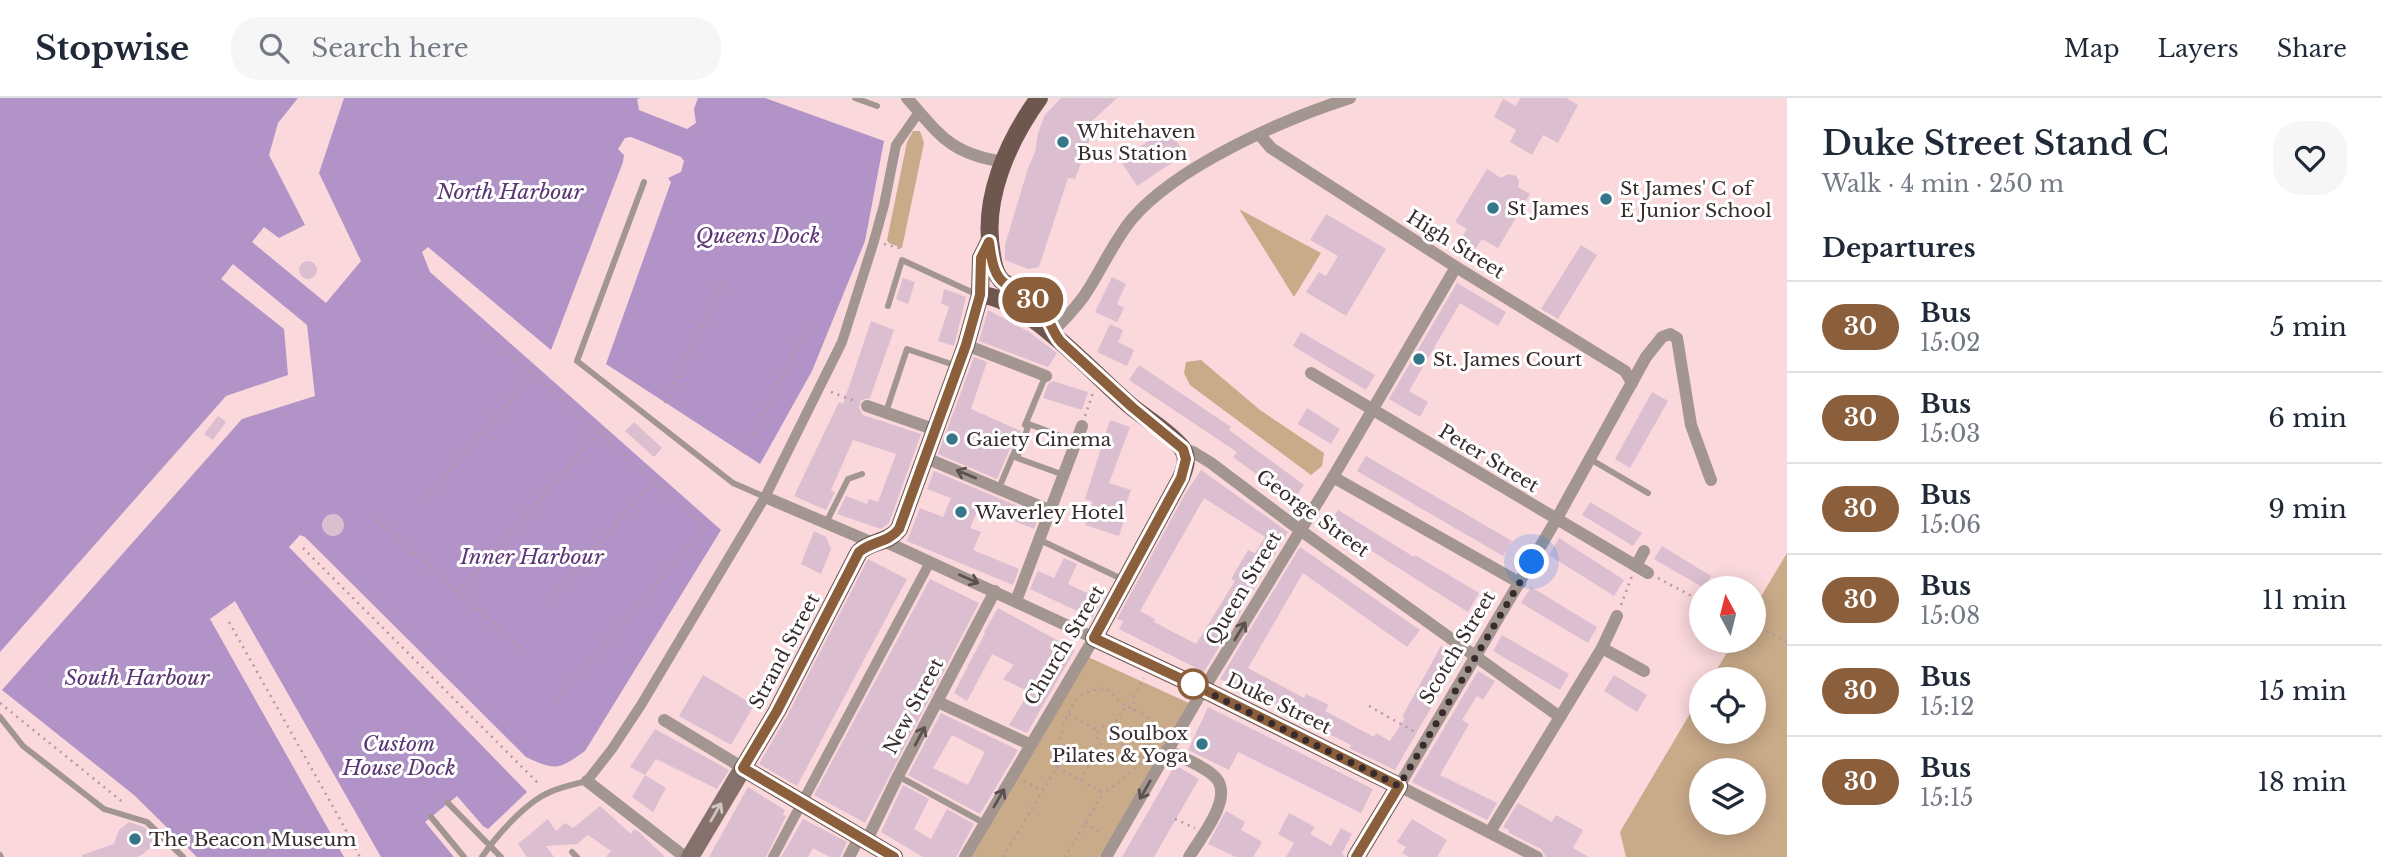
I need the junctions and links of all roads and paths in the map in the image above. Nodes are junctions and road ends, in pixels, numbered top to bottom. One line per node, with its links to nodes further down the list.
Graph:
1 (855, 98): 5 (lane)
2 (907, 98): 6 (street)
3 (1039, 98): 8 (main road)
4 (1350, 98): 7 (street)
5 (877, 106)
6 (919, 112): 8 (street); 10 (street)
7 (1260, 135): 12 (street, High Street); 19 (street)
8 (1003, 162): 11 (main road)
9 (644, 183): 50 (lane)
10 (874, 241): 13 (path); 27 (street)
11 (989, 242): 14 (main road); 16 (main road, Strand Street)
12 (1456, 267): 26 (street, High Street); 32 (street, Queen Street)
13 (898, 273): 16 (lane); 17 (lane)
14 (999, 278): 16 (main road); 19 (main road, George Street)
15 (724, 281): 30 (path)
16 (980, 295): 19 (main road, George Street); 21 (main road, Strand Street)
17 (888, 306)
18 (807, 328): 40 (path)
19 (1052, 332): 39 (main road, George Street)
20 (487, 334): 24 (path)
21 (966, 345): 22 (main road, Strand Street); 25 (street)
22 (958, 366): 33 (lane); 36 (main road, Strand Street)
23 (1311, 373): 32 (street, Peter Street)
24 (534, 374): 37 (path); 51 (path)
25 (1046, 376): 48 (lane)
26 (1632, 383): 42 (street, Scotch Street); 47 (street, Scotch Street)
27 (819, 388): 29 (path); 50 (street)
28 (1094, 390): 35 (path)
29 (845, 398)
30 (665, 402)
31 (867, 406): 33 (street)
32 (1371, 411): 45 (street, Queen Street); 54 (street, Peter Street)
33 (886, 412): 36 (street)
34 (604, 426): 37 (path)
35 (1082, 426): 38 (street)
36 (936, 430): 41 (main road, Strand Street)
37 (600, 432): 46 (path); 67 (path)
38 (1076, 442): 44 (street); 44 (lane)
39 (1183, 449): 56 (street, George Street); 64 (main road, Church Street)
40 (743, 453)
41 (926, 458): 48 (street, one-way to 41); 58 (main road, Strand Street)
42 (1590, 459): 49 (lane); 54 (street, Scotch Street)
43 (862, 474): 55 (lane)
44 (1064, 475): 52 (street)
45 (1333, 477): 56 (street, Queen Street); 65 (street)
46 (654, 480): 69 (path); 82 (path)
47 (1711, 480)
48 (999, 488): 52 (street)
49 (1648, 492)
50 (765, 497): 55 (street, Duke Street); 104 (street)
51 (422, 502)
52 (1051, 511): 57 (street)
53 (377, 520): 67 (path)
54 (1556, 520): 62 (street, Peter Street); 65 (street, Scotch Street)
55 (826, 523): 58 (street, Duke Street)
56 (1300, 530): 78 (street, George Street); 81 (street, Queen Street, one-way to 56)
57 (1040, 540): 64 (lane); 70 (street)
58 (872, 546): 61 (street, Duke Street); 101 (main road, Strand Street)
59 (303, 548): 108 (path)
60 (1644, 551): 62 (street)
61 (930, 562): 66 (street, Duke Street, one-way to 66); 110 (street)
62 (1636, 566): 63 (street, Peter Street); 71 (path)
63 (1648, 573): 68 (path)
64 (1126, 581): 74 (main road, Church Street)
65 (1520, 583): 78 (street, Scotch Street)
66 (995, 591): 70 (street, Duke Street); 83 (street, New Street)
67 (458, 592): 77 (path)
68 (1689, 595)
69 (549, 601)
70 (1016, 601): 74 (street, Duke Street)
71 (1616, 616): 76 (street)
72 (229, 622): 124 (path)
73 (1766, 631): 75 (path)
74 (1094, 638): 79 (main road, Duke Street); 96 (street, Church Street)
75 (1787, 641)
76 (1602, 648): 80 (street); 90 (street)
77 (527, 653)
78 (1476, 656): 90 (street, George Street); 94 (street, Scotch Street)
79 (1150, 665): 81 (main road, Duke Street); 87 (path)
80 (1644, 671)
81 (1205, 690): 98 (street, Queen Street); 106 (main road, Duke Street)
82 (554, 702)
83 (938, 702): 96 (street); 103 (street, New Street, one-way to 83)
84 (0, 703): 112 (path)
85 (1126, 706): 87 (path); 88 (path); 92 (path)
86 (1369, 706): 94 (path)
87 (1134, 711): 99 (path)
88 (1069, 714): 93 (path); 100 (path)
89 (0, 717): 123 (lane)
90 (1560, 717): 118 (street)
91 (664, 720): 101 (street)
92 (1112, 728): 93 (path); 95 (path)
93 (1098, 731): 97 (path)
94 (1427, 739): 106 (street, Scotch Street)
95 (1116, 740): 97 (path); 99 (path)
96 (1029, 744): 102 (street, Church Street)
97 (1102, 745): 105 (path)
98 (1167, 750): 117 (street); 120 (street, Queen Street, one-way to 120)
99 (1142, 757): 109 (path)
100 (1057, 767): 105 (path); 107 (path)
101 (743, 768): 110 (main road); 128 (main road, one-way to 101)
102 (1012, 775): 107 (path); 115 (street, Church Street, one-way to 102)
103 (898, 776): 115 (lane); 119 (street, New Street)
104 (587, 780): 108 (lane); 128 (street)
105 (1080, 780): 109 (path)
106 (1399, 786): 118 (street, Duke Street); 136 (main road, Scotch Street)
107 (1042, 791): 133 (path)
108 (548, 792): 121 (lane)
109 (1103, 793): 116 (path)
110 (803, 802): 119 (main road); 129 (street)
111 (448, 803): 121 (lane)
112 (126, 805)
113 (431, 817): 125 (lane)
114 (1175, 819): 117 (path)
115 (985, 823): 132 (street, Church Street)
116 (1085, 823): 120 (path); 134 (path)
117 (1203, 832): 122 (street)
118 (1490, 832): 137 (street, Duke Street)
119 (863, 838): 130 (street, New Street); 131 (main road)
120 (1115, 841): 135 (street, Queen Street)
121 (490, 846): 126 (lane); 127 (lane)
122 (1191, 856)
123 (183, 857)
124 (360, 857)
125 (464, 857)
126 (482, 857)
127 (501, 857)
128 (688, 857)
129 (773, 857)
130 (849, 857)
131 (894, 857)
132 (965, 857)
133 (1003, 857)
134 (1065, 857)
135 (1105, 857)
136 (1356, 857)
137 (1537, 857)

